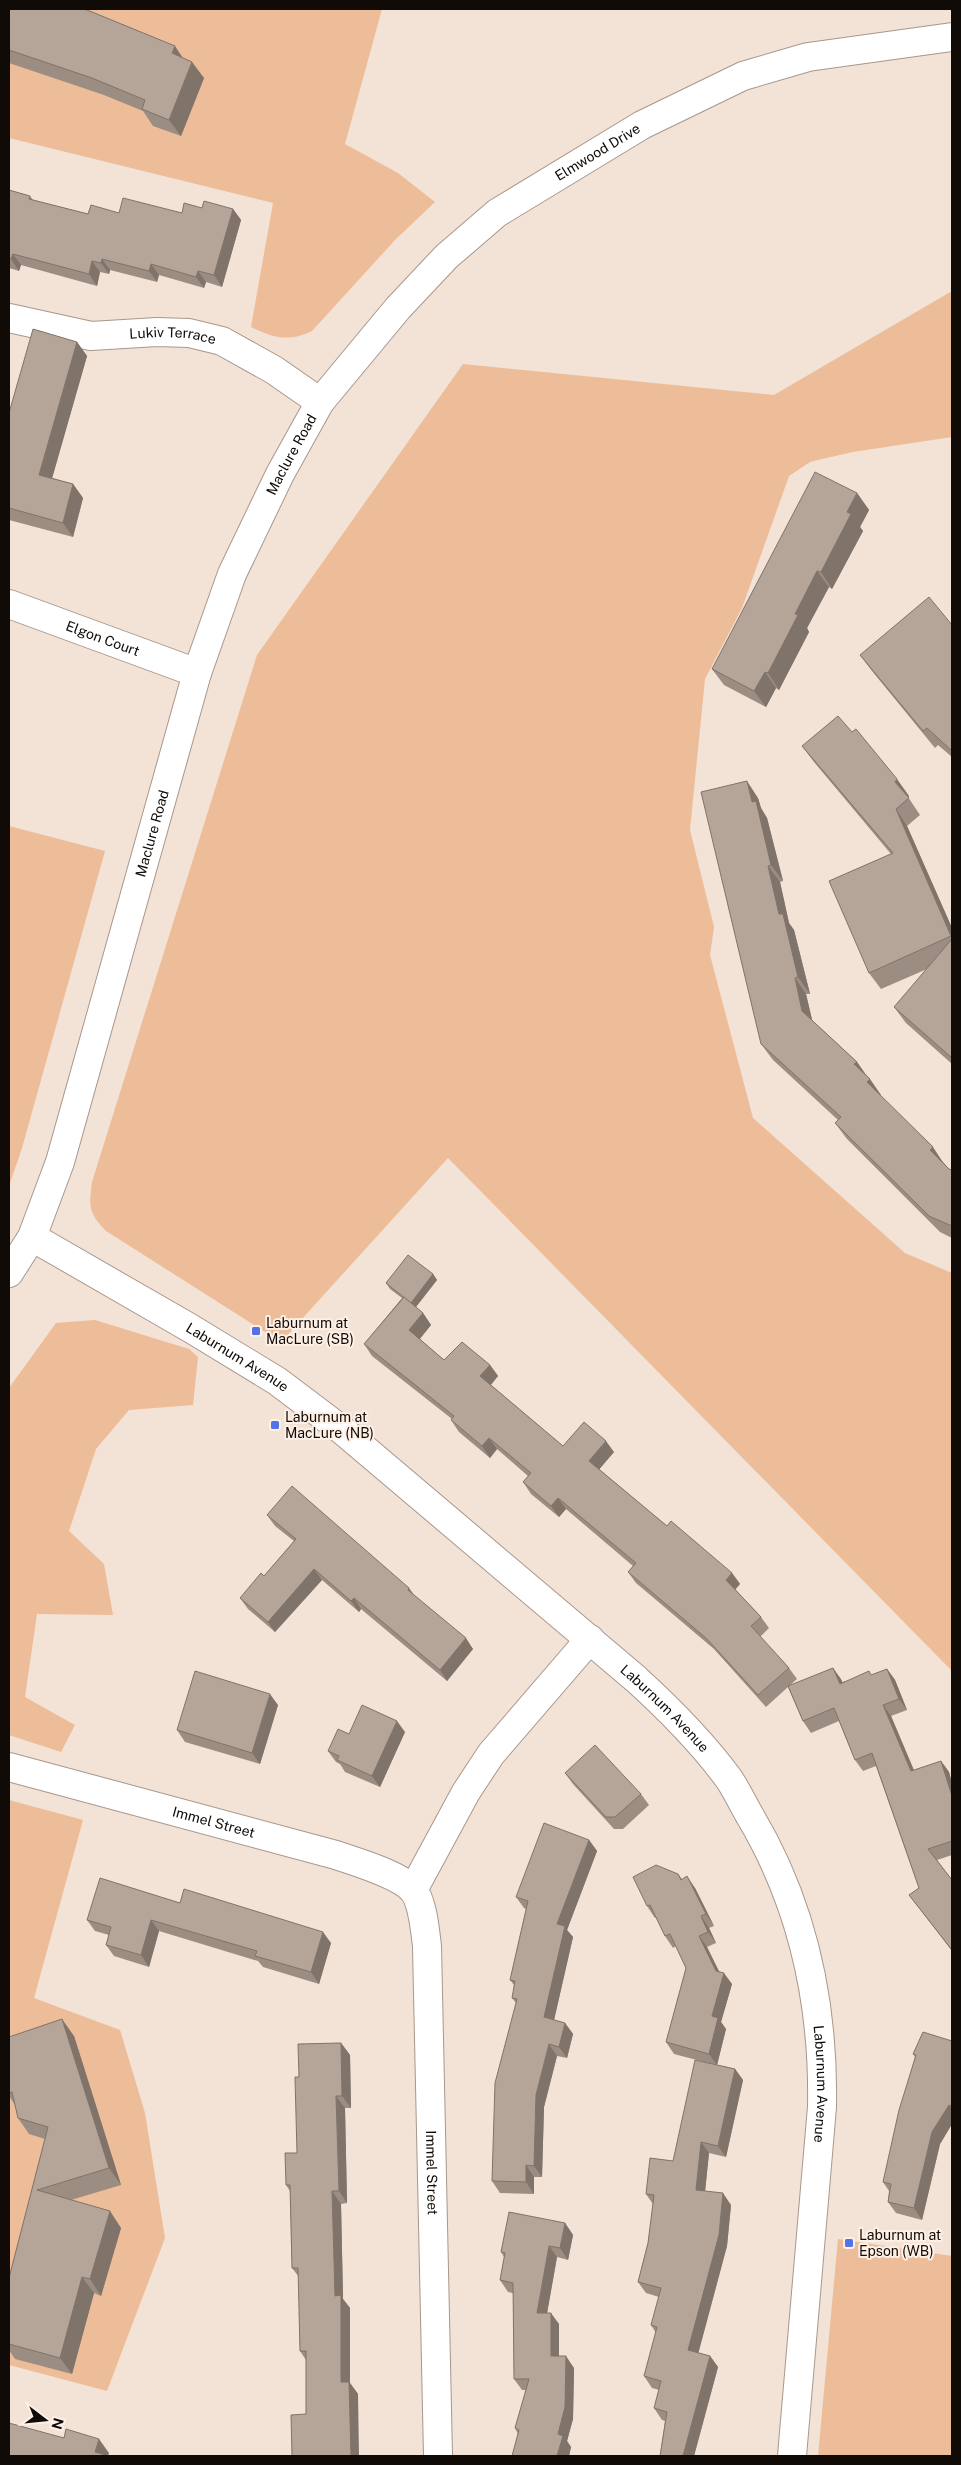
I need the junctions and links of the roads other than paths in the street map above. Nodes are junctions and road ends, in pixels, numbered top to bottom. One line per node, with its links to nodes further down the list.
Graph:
1 (952, 37): 3 (street, Elmwood Drive)
2 (9, 318): 3 (street, Lukiv Terrace)
3 (320, 402): 5 (street, Maclure Road)
4 (9, 604): 5 (street, Elgon Court)
5 (197, 673): 6 (street, Maclure Road)
6 (32, 1237): 7 (street, Maclure Road); 8 (street, Laburnum Avenue)
7 (9, 1273)
8 (590, 1639): 10 (street); 12 (street, Laburnum Avenue)
9 (9, 1767): 10 (street, Immel Street)
10 (413, 1890): 11 (street, Immel Street)
11 (438, 2456)
12 (792, 2456)

